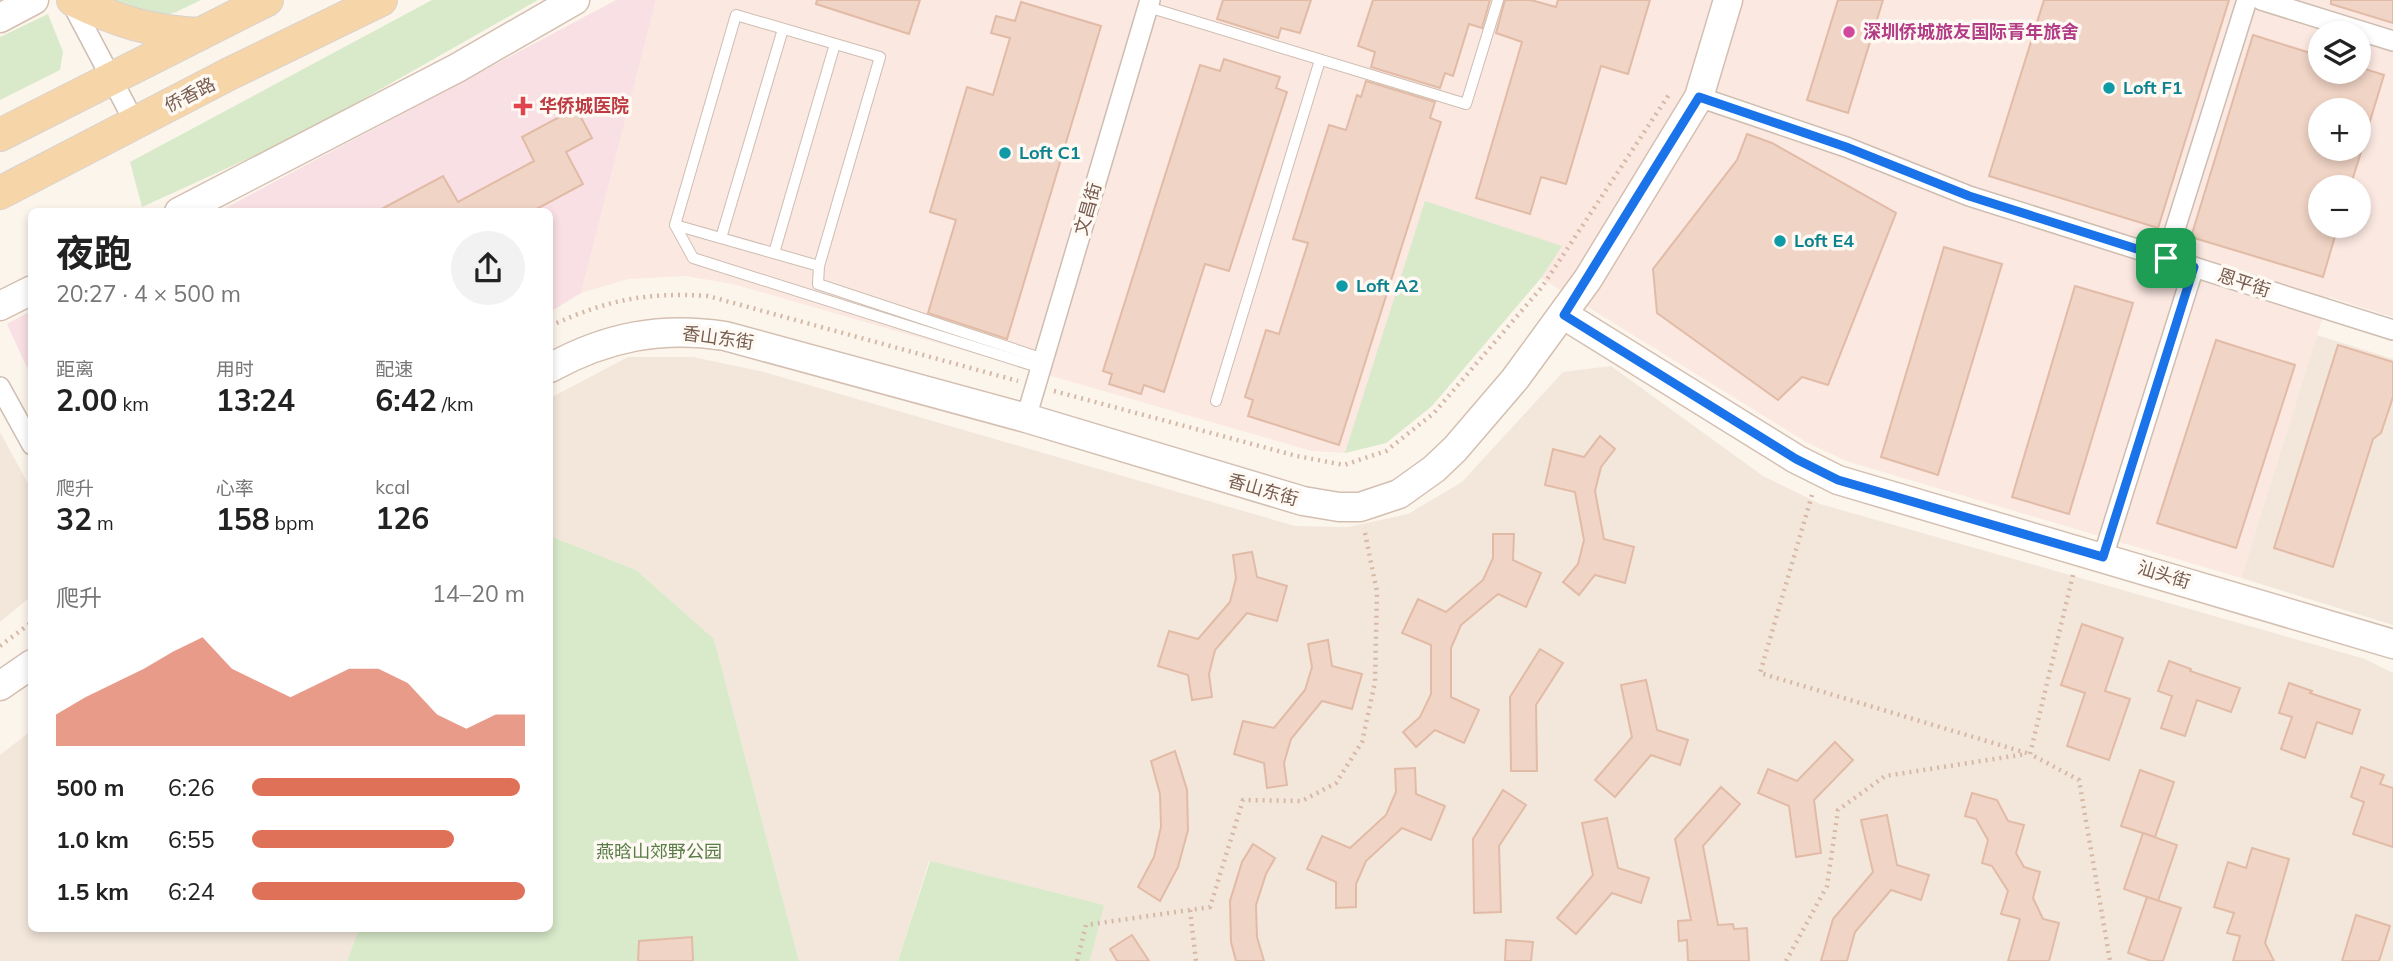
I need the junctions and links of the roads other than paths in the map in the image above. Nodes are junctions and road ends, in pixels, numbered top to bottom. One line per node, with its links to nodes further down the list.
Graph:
1 (34, 0): 12 (street)
2 (72, 0): 14 (main road); 19 (street)
3 (267, 0): 14 (main road)
4 (381, 0): 18 (main road, 侨香路)
5 (575, 0): 24 (street)
6 (1498, 0): 17 (lane)
7 (1728, 0): 20 (street, 香山东街)
8 (2247, 0): 28 (street)
9 (2261, 0): 11 (street)
10 (1149, 4): 17 (lane); 36 (street, 文昌街)
11 (2293, 5): 15 (street)
12 (0, 18)
13 (783, 29): 16 (lane); 25 (lane); 26 (lane)
14 (203, 32): 18 (main road); 19 (main road)
15 (2393, 41)
16 (835, 44): 27 (lane); 29 (lane)
17 (1320, 60): 38 (lane)
18 (229, 74): 21 (main road, 侨香路)
19 (112, 78): 21 (street); 22 (main road)
20 (1688, 90): 28 (street, 恩平街); 33 (street, 香山东街)
21 (135, 123): 23 (main road, 侨香路)
22 (0, 135)
23 (0, 193)
24 (187, 208)
25 (675, 225): 26 (lane); 36 (lane)
26 (721, 238): 27 (lane)
27 (774, 253): 29 (lane)
28 (2166, 258): 30 (street, 恩平街)
29 (819, 266): 36 (lane)
30 (2194, 267): 34 (street, 恩平街); 41 (street)
31 (28, 292): 32 (street)
32 (0, 306)
33 (1564, 315): 39 (street, 香山东街); 41 (street, 汕头街)
34 (2393, 330)
35 (553, 367): 39 (street, 香山东街)
36 (1041, 371): 39 (street, 文昌街)
37 (0, 387): 40 (street)
38 (1216, 401)
39 (1026, 418)
40 (28, 438)
41 (2103, 557): 42 (street, 汕头街)
42 (2393, 644)
43 (28, 667): 44 (street)
44 (0, 686)

